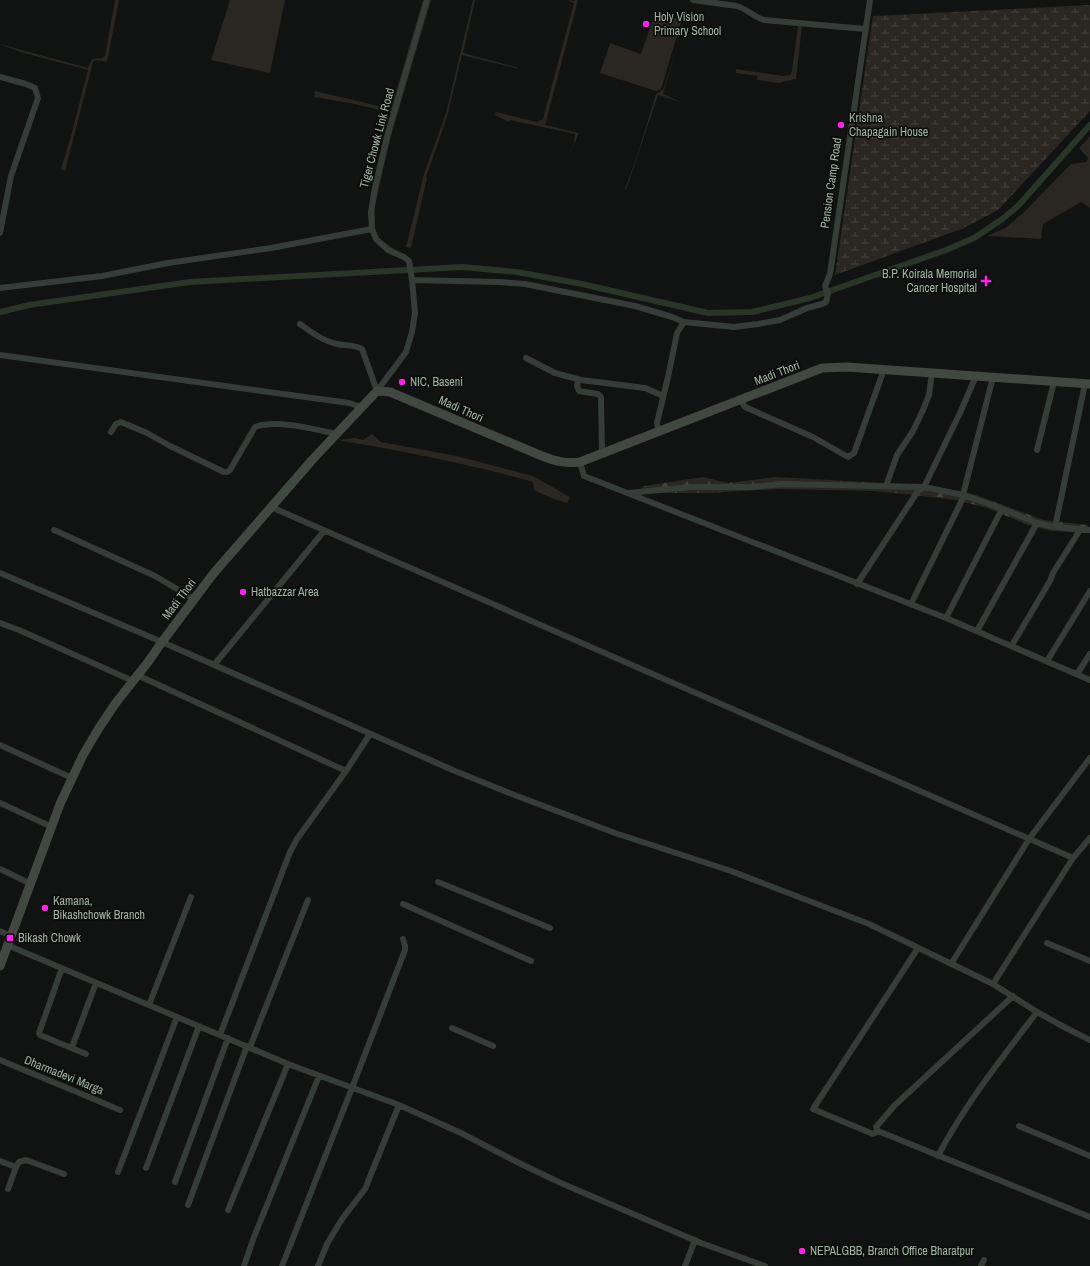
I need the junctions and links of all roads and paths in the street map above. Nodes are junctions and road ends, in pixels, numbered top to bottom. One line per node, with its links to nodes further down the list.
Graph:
1 (427, 0): 6 (street, Tiger Chowk Link Road)
2 (693, 0): 4 (street)
3 (870, 0): 4 (street, Pension Camp Road)
4 (865, 29): 10 (street, Pension Camp Road)
5 (0, 76): 7 (street)
6 (372, 229): 8 (street, Tiger Chowk Link Road); 9 (street)
7 (0, 233)
8 (411, 278): 10 (street); 21 (street)
9 (0, 288)
10 (684, 322): 22 (street)
11 (300, 324): 21 (street)
12 (0, 354): 24 (street)
13 (526, 358): 18 (street)
14 (883, 369): 15 (main road, Madi Thori); 23 (main road, Madi Thori); 23 (street)
15 (932, 373): 16 (main road, Madi Thori); 31 (street)
16 (976, 376): 17 (main road, Madi Thori); 32 (street)
17 (993, 377): 19 (main road, Madi Thori); 34 (street)
18 (578, 379): 22 (street); 29 (street)
19 (1054, 382): 20 (main road, Madi Thori); 28 (street)
20 (1088, 384): 38 (street)
21 (377, 391): 24 (main road, Madi Thori); 30 (main road, Madi Thori)
22 (663, 396): 26 (street)
23 (740, 400): 26 (main road, Madi Thori)
24 (361, 407): 27 (main road, Madi Thori)
25 (111, 432): 27 (street)
26 (658, 432): 29 (main road, Madi Thori)
27 (336, 434): 35 (main road, Madi Thori)
28 (1037, 450)
29 (602, 453): 30 (main road, Madi Thori)
30 (580, 462): 33 (street)
31 (886, 486): 32 (street); 33 (street)
32 (924, 487): 34 (street); 45 (street)
33 (626, 493): 45 (street)
34 (963, 496): 36 (street); 48 (street)
35 (270, 507): 42 (street); 47 (main road, Madi Thori)
36 (1002, 509): 37 (street); 49 (street)
37 (1037, 523): 38 (street); 51 (street)
38 (1054, 527): 40 (street)
39 (54, 530): 47 (street)
40 (1080, 530): 41 (street); 53 (street)
41 (1090, 530)
42 (324, 531): 56 (street); 68 (street)
43 (2, 574): 44 (street); 52 (street)
44 (0, 582)
45 (857, 584): 48 (street)
46 (1090, 591): 55 (street)
47 (194, 599): 52 (main road, Madi Thori)
48 (911, 604): 49 (street)
49 (946, 618): 51 (street)
50 (0, 623): 58 (street)
51 (977, 631): 53 (street)
52 (162, 642): 56 (street); 58 (main road, Madi Thori)
53 (1012, 645): 55 (street)
54 (1090, 654): 57 (street)
55 (1047, 661): 57 (street)
56 (214, 665): 60 (street)
57 (1077, 674): 59 (street)
58 (135, 678): 63 (street); 64 (main road, Madi Thori)
59 (1090, 680)
60 (370, 734): 63 (street); 82 (street)
61 (0, 745): 64 (street)
62 (1090, 758): 68 (street)
63 (346, 771): 96 (street)
64 (72, 778): 66 (main road, Madi Thori)
65 (0, 803): 66 (street)
66 (52, 827): 72 (main road, Madi Thori)
67 (1090, 838): 69 (street)
68 (1029, 839): 69 (street); 85 (street)
69 (1073, 858): 89 (street)
70 (0, 869): 72 (street)
71 (438, 882): 76 (street)
72 (31, 884): 78 (main road, Madi Thori)
73 (190, 897): 91 (street)
74 (308, 900): 101 (street)
75 (403, 904): 83 (street)
76 (550, 928)
77 (0, 931): 78 (street)
78 (11, 936): 81 (main road, Madi Thori)
79 (402, 939): 106 (street)
80 (1047, 943): 84 (street)
81 (7, 945): 86 (main road, Madi Thori); 87 (street)
82 (918, 948): 85 (street); 110 (street)
83 (531, 961)
84 (1090, 961)
85 (951, 964): 89 (street)
86 (0, 966)
87 (62, 968): 88 (street); 100 (street)
88 (96, 983): 91 (street); 100 (street)
89 (993, 984): 90 (street)
90 (1013, 996): 92 (street); 110 (street)
91 (149, 1005): 93 (street)
92 (1037, 1012): 98 (street); 111 (street)
93 (177, 1017): 94 (street); 116 (street)
94 (199, 1026): 96 (street); 115 (street)
95 (452, 1028): 99 (street)
96 (220, 1035): 97 (street)
97 (228, 1038): 101 (street); 118 (street)
98 (1090, 1040)
99 (492, 1046)
100 (72, 1047): 102 (street)
101 (248, 1047): 104 (street); 120 (street)
102 (86, 1054)
103 (0, 1060): 108 (street, Dharmadevi Marga)
104 (288, 1064): 105 (street); 121 (street)
105 (319, 1076): 106 (street); 124 (street)
106 (352, 1088): 107 (street); 125 (street)
107 (399, 1105): 123 (street); 126 (street)
108 (120, 1110)
109 (1019, 1126): 112 (street)
110 (878, 1131): 111 (street)
111 (938, 1156): 122 (street)
112 (1090, 1156)
113 (0, 1161): 114 (street)
114 (16, 1167): 117 (street); 119 (street)
115 (146, 1168)
116 (118, 1172)
117 (64, 1174)
118 (175, 1182)
119 (8, 1189)
120 (188, 1205)
121 (228, 1210)
122 (1090, 1217)
123 (695, 1240): 127 (street); 128 (street)
124 (244, 1266)
125 (282, 1266)
126 (318, 1266)
127 (685, 1266)
128 (765, 1266)

